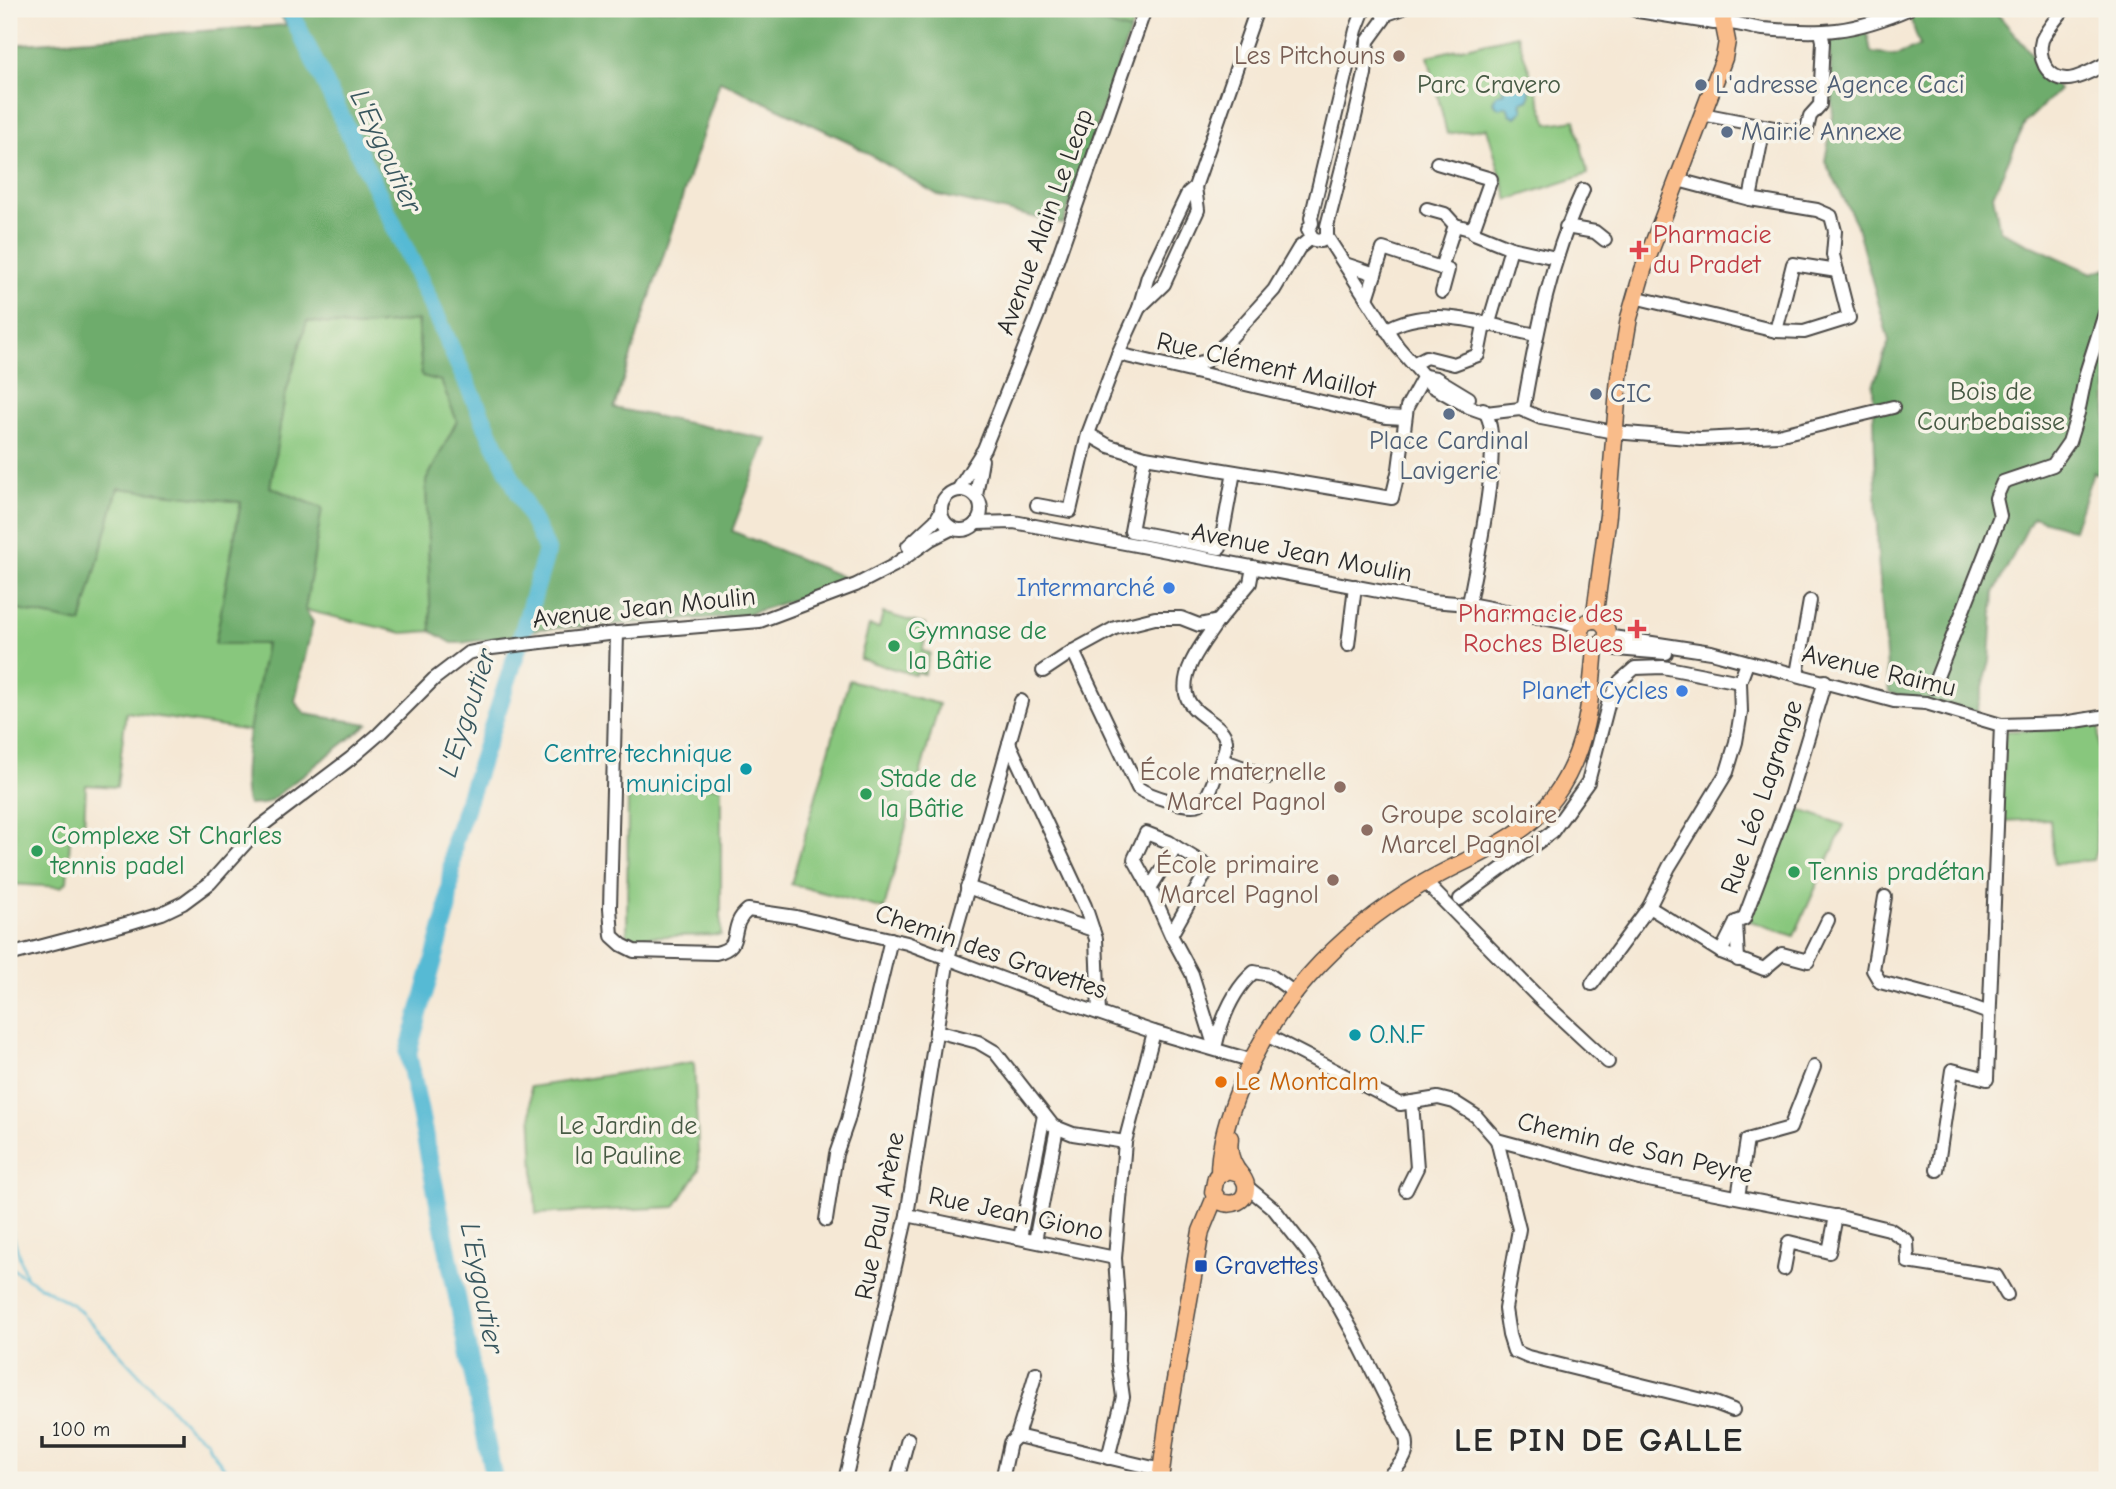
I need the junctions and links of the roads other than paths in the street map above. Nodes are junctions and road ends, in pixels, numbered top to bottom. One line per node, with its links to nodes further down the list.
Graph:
1 (1145, 9): 51 (street, Avenue Alain Le Leap)
2 (1257, 9): 41 (street)
3 (1401, 9): 7 (street)
4 (1633, 9): 9 (street)
5 (1908, 9): 11 (street)
6 (2064, 9): 12 (street)
7 (1382, 12): 10 (street)
8 (1362, 15): 10 (street); 20 (street)
9 (1724, 15): 11 (street); 13 (main road)
10 (1375, 29): 24 (street)
11 (1823, 35): 14 (street)
12 (2107, 63)
13 (1702, 114): 14 (street); 16 (main road)
14 (1764, 127): 18 (street)
15 (1437, 163): 23 (street)
16 (1678, 180): 18 (street); 34 (main road)
17 (1583, 190): 22 (street)
18 (1750, 199): 31 (street)
19 (1427, 209): 21 (street)
20 (1312, 223): 24 (street); 25 (street)
21 (1455, 225): 23 (street); 30 (street)
22 (1566, 227): 26 (street); 28 (street)
23 (1472, 231): 27 (street)
24 (1327, 232): 25 (street); 29 (street)
25 (1311, 238): 43 (street)
26 (1605, 240)
27 (1511, 248): 28 (street); 37 (street)
28 (1556, 258): 40 (street)
29 (1345, 264): 32 (street); 35 (street)
30 (1441, 268): 32 (street); 33 (street)
31 (1837, 271): 39 (street); 39 (street)
32 (1375, 274): 35 (street)
33 (1443, 292)
34 (1634, 297): 39 (street); 49 (main road)
35 (1367, 299): 38 (street)
36 (2107, 307): 77 (street)
37 (1486, 325): 38 (street); 40 (street); 42 (street)
38 (1385, 330): 42 (street)
39 (1776, 331)
40 (1536, 335): 46 (street)
41 (1118, 354): 43 (street, Rue Clément Maillot); 50 (street)
42 (1413, 365): 44 (street)
43 (1176, 367): 48 (street, Rue Clément Maillot)
44 (1424, 376): 47 (street); 48 (street)
45 (1894, 407): 49 (street)
46 (1520, 409): 47 (street); 49 (street)
47 (1486, 413): 65 (street)
48 (1405, 418): 53 (street)
49 (1614, 432): 67 (main road)
50 (1088, 434): 52 (street); 56 (street)
51 (984, 449): 54 (street, Avenue Alain Le Leap); 55 (street, Avenue Alain Le Leap)
52 (1145, 457): 53 (street); 53 (street)
53 (1234, 472)
54 (958, 490): 55 (street); 57 (street)
55 (978, 501): 58 (street, Avenue Jean Moulin); 59 (street)
56 (1037, 505)
57 (941, 511): 60 (street); 62 (street, Avenue Jean Moulin)
58 (1014, 522): 59 (street, Avenue Jean Moulin); 61 (street, Avenue Jean Moulin)
59 (976, 523): 60 (street)
60 (953, 528): 62 (street, Avenue Jean Moulin)
61 (1253, 567): 63 (street, Avenue Jean Moulin); 66 (street)
62 (862, 582): 68 (street, Avenue Jean Moulin)
63 (1355, 586): 65 (street, Avenue Jean Moulin); 70 (street)
64 (1810, 601): 74 (street)
65 (1469, 604): 67 (street, Avenue Jean Moulin)
66 (1218, 621): 71 (street); 82 (street)
67 (1587, 624): 69 (main road); 69 (main road)
68 (617, 633): 95 (street, Chemin des Gravettes); 97 (street, Avenue Jean Moulin)
69 (1601, 642): 72 (street, Avenue Raimu); 85 (main road)
70 (1348, 645)
71 (1073, 652): 73 (street); 82 (street)
72 (1747, 663): 74 (street, Avenue Raimu); 76 (street)
73 (1043, 670)
74 (1797, 674): 75 (street, Avenue Raimu)
75 (1825, 681): 80 (street, Avenue Raimu); 92 (street, Rue Léo Lagrange)
76 (1740, 682): 89 (street); 90 (street)
77 (1933, 687)
78 (1021, 701): 81 (street, Rue Paul Arène)
79 (2107, 716): 80 (street, Avenue Raimu)
80 (2001, 725): 104 (street)
81 (1009, 743): 86 (street, Rue Paul Arène); 93 (street)
82 (1222, 760): 83 (street)
83 (1269, 777)
84 (1176, 847): 87 (street); 87 (street); 94 (street)
85 (1425, 882): 98 (main road); 110 (street)
86 (967, 887): 93 (street); 99 (street, Rue Paul Arène)
87 (1150, 888): 94 (street)
88 (1885, 897): 104 (street)
89 (1460, 899)
90 (1649, 908): 96 (street); 101 (street)
91 (1828, 920): 100 (street)
92 (1736, 922): 96 (street, Rue Léo Lagrange); 100 (street, Rue Léo Lagrange)
93 (1093, 930): 103 (street)
94 (1171, 935): 108 (street)
95 (891, 939): 99 (street, Chemin des Gravettes); 125 (street)
96 (1721, 951): 100 (street)
97 (9, 955)
98 (1329, 956): 102 (main road); 107 (main road)
99 (948, 958): 103 (street, Chemin des Gravettes); 105 (street, Rue Paul Arène)
100 (1738, 960)
101 (1592, 984)
102 (1296, 993): 108 (street); 109 (main road)
103 (1099, 1013): 106 (street, Chemin des Gravettes)
104 (1989, 1013): 118 (street)
105 (936, 1031): 113 (street); 123 (street, Rue Paul Arène)
106 (1154, 1032): 108 (street, Chemin des Gravettes); 117 (street)
107 (1272, 1038): 112 (street, Chemin de San Peyre); 114 (main road)
108 (1214, 1048): 109 (street, Chemin des Gravettes)
109 (1250, 1062): 114 (street); 119 (main road)
110 (1608, 1062)
111 (1814, 1067): 122 (street)
112 (1412, 1102): 116 (street, Chemin de San Peyre); 120 (street)
113 (1044, 1115): 115 (street); 126 (street)
114 (1237, 1116): 121 (main road)
115 (1057, 1128): 117 (street); 127 (street)
116 (1497, 1140): 122 (street, Chemin de San Peyre); 132 (street)
117 (1125, 1142): 128 (street)
118 (1937, 1170)
119 (1219, 1173): 121 (main road); 121 (main road)
120 (1406, 1190)
121 (1234, 1192): 136 (main road); 140 (street)
122 (1738, 1197): 124 (street, Chemin de San Peyre)
123 (907, 1215): 126 (street, Rue Jean Giono); 137 (street, Rue Paul Arène)
124 (1836, 1216): 129 (street); 130 (street, Chemin de San Peyre)
125 (826, 1220)
126 (1020, 1238): 127 (street, Rue Jean Giono)
127 (1035, 1241): 128 (street, Rue Jean Giono)
128 (1115, 1258): 135 (street)
129 (1784, 1269)
130 (2007, 1295)
131 (1036, 1373): 133 (street)
132 (1733, 1410)
133 (1017, 1436): 135 (street); 139 (street)
134 (908, 1439): 138 (street)
135 (1108, 1458): 136 (street)
136 (1161, 1475)
137 (845, 1480)
138 (897, 1480)
139 (1002, 1480)
140 (1385, 1480)

